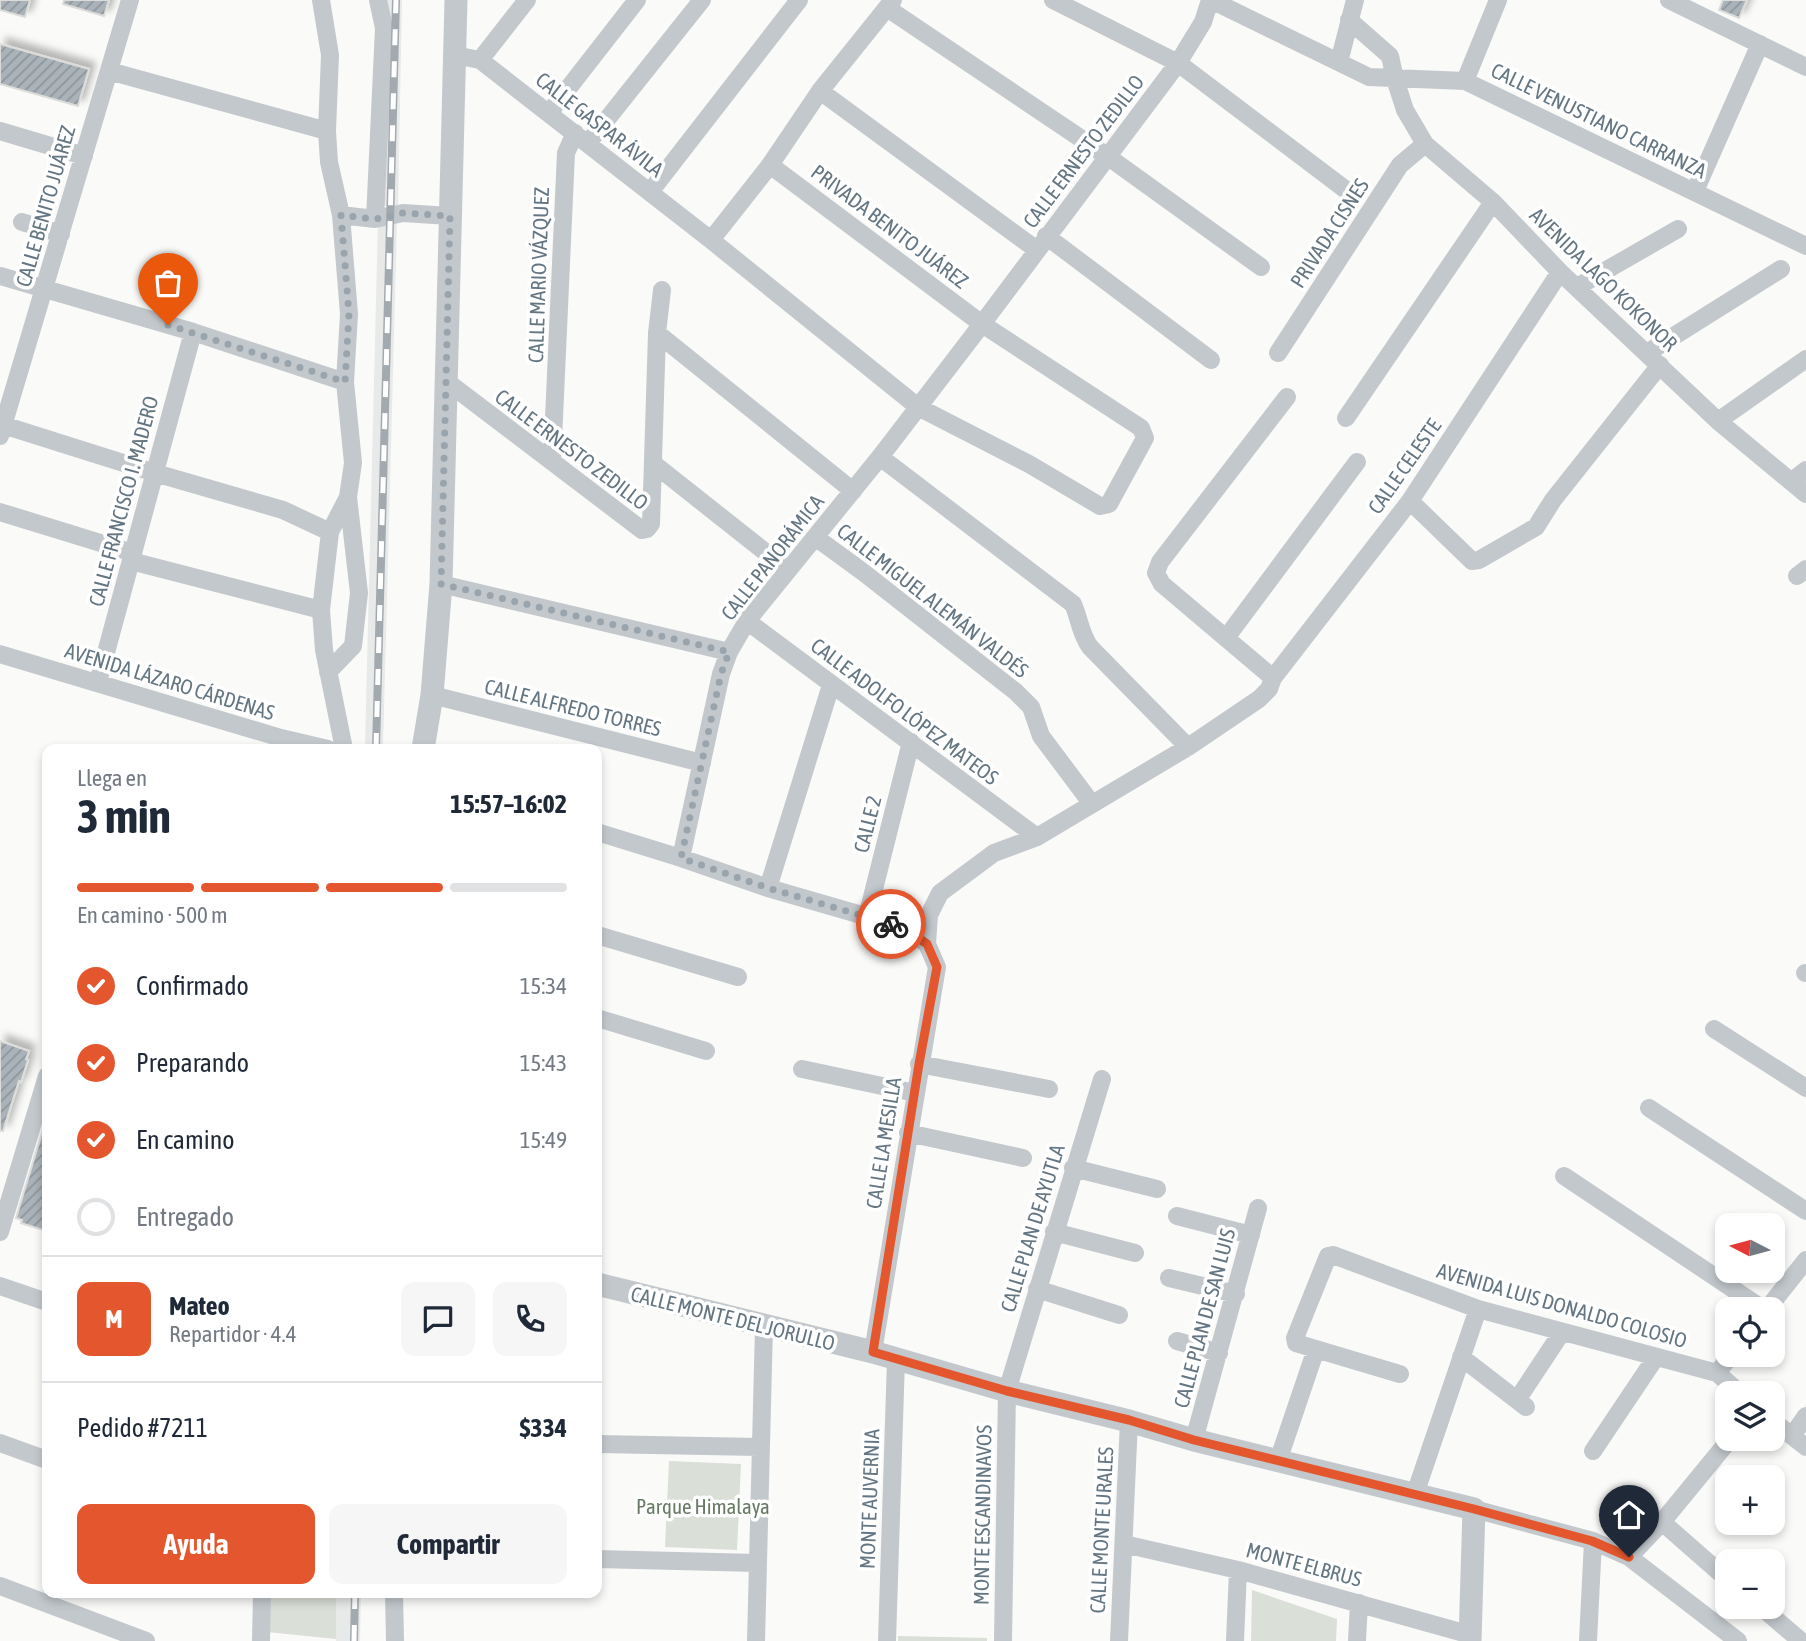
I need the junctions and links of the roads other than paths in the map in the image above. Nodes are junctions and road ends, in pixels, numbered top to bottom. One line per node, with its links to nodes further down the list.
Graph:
1 (130, 0): 22 (street, CALLE BENITO JUÁREZ)
2 (321, 0): 28 (street)
3 (378, 0): 40 (street)
4 (456, 0): 17 (street)
5 (527, 0): 18 (street)
6 (637, 0): 26 (street)
7 (702, 0): 29 (street, CALLE MARIO VÁZQUEZ)
8 (799, 0): 35 (street)
9 (1053, 0): 20 (street)
10 (1211, 0): 19 (street, CALLE VENUSTIANO CARRANZA); 20 (street, CALLE ERNESTO ZEDILLO)
11 (1355, 0): 15 (street)
12 (1498, 0): 24 (street)
13 (1670, 0): 16 (street)
14 (890, 4): 25 (street); 32 (street)
15 (1349, 20): 19 (street); 23 (street, AVENIDA LAGO KOKONOR)
16 (1760, 44): 21 (street); 34 (street)
17 (454, 55): 18 (street, CALLE GASPAR ÁVILA); 39 (street)
18 (480, 60): 26 (street, CALLE GASPAR ÁVILA)
19 (1339, 62): 23 (street, CALLE VENUSTIANO CARRANZA)
20 (1178, 63): 32 (street, CALLE ERNESTO ZEDILLO); 36 (street)
21 (1806, 67)
22 (109, 71): 28 (street); 31 (street, CALLE BENITO JUÁREZ)
23 (1395, 79): 24 (street, CALLE VENUSTIANO CARRANZA); 30 (street, AVENIDA LAGO KOKONOR)
24 (1465, 81): 34 (street, CALLE VENUSTIANO CARRANZA)
25 (820, 91): 33 (street); 45 (street)
26 (549, 113): 29 (street, CALLE GASPAR ÁVILA)
27 (0, 131): 31 (street)
28 (327, 131): 38 (street)
29 (581, 138): 35 (street, CALLE GASPAR ÁVILA); 69 (street, CALLE MARIO VÁZQUEZ)
30 (1425, 144): 37 (street, AVENIDA LAGO KOKONOR); 57 (street, PRIVADA CISNES)
31 (84, 156): 43 (street, CALLE BENITO JUÁREZ)
32 (1107, 156): 45 (street, CALLE ERNESTO ZEDILLO); 47 (street)
33 (770, 165): 44 (street); 54 (street, PRIVADA BENITO JUÁREZ)
34 (1695, 191): 46 (street, CALLE VENUSTIANO CARRANZA)
35 (650, 192): 44 (street, CALLE GASPAR ÁVILA)
36 (1350, 193)
37 (1493, 202): 49 (street, AVENIDA LAGO KOKONOR); 65 (street)
38 (341, 215): 40 (street); 62 (street)
39 (450, 216): 40 (street); 61 (street)
40 (375, 219)
41 (22, 222): 43 (street)
42 (1678, 229): 51 (street)
43 (61, 234): 52 (street, CALLE BENITO JUÁREZ)
44 (711, 240): 64 (street, CALLE GASPAR ÁVILA)
45 (1042, 243): 54 (street, CALLE ERNESTO ZEDILLO); 60 (street)
46 (1806, 246)
47 (1261, 267)
48 (1782, 269): 58 (street)
49 (1560, 272): 51 (street, AVENIDA LAGO KOKONOR); 78 (street, CALLE CELESTE)
50 (0, 276): 52 (street)
51 (1577, 287): 58 (street, AVENIDA LAGO KOKONOR)
52 (45, 289): 55 (street); 67 (street, CALLE BENITO JUÁREZ)
53 (662, 290): 56 (street, CALLE ERNESTO ZEDILLO)
54 (982, 324): 64 (street, CALLE PANORÁMICA); 72 (street, PRIVADA BENITO JUÁREZ)
55 (193, 332): 62 (street); 73 (street, CALLE FRANCISCO I. MADERO)
56 (657, 333): 71 (street, CALLE ERNESTO ZEDILLO); 75 (street)
57 (1278, 353)
58 (1654, 359): 66 (street, AVENIDA LAGO KOKONOR); 78 (street)
59 (1806, 359): 66 (street)
60 (1211, 360)
61 (446, 381): 69 (street, CALLE ERNESTO ZEDILLO); 84 (street)
62 (345, 382): 77 (street)
63 (1287, 397): 87 (street)
64 (918, 407): 68 (street, CALLE PANORÁMICA); 72 (street, CALLE GASPAR ÁVILA)
65 (1346, 418)
66 (1718, 421): 74 (street, AVENIDA LAGO KOKONOR)
67 (1, 428): 73 (street)
68 (880, 457): 75 (street, CALLE PANORÁMICA); 99 (street)
69 (552, 462): 71 (street, CALLE ERNESTO ZEDILLO)
70 (1357, 462): 87 (street)
71 (654, 464): 83 (street)
72 (1029, 464)
73 (155, 473): 80 (street); 82 (street, CALLE FRANCISCO I. MADERO)
74 (1799, 476): 76 (street, AVENIDA LAGO KOKONOR)
75 (853, 491): 81 (street, CALLE PANORÁMICA)
76 (1806, 494)
77 (348, 497): 80 (street); 90 (street)
78 (1410, 501): 91 (street, CALLE CELESTE)
79 (0, 512): 82 (street)
80 (330, 531): 85 (street)
81 (814, 537): 83 (street, CALLE PANORÁMICA); 101 (street, CALLE MIGUEL ALEMÁN VALDÉS)
82 (132, 557): 85 (street); 92 (street, CALLE FRANCISCO I. MADERO)
83 (788, 570): 86 (street, CALLE PANORÁMICA)
84 (441, 584): 88 (street); 94 (street)
85 (321, 610): 90 (street)
86 (747, 621): 88 (street, CALLE PANORÁMICA); 93 (street, CALLE ADOLFO LÓPEZ MATEOS)
87 (1226, 638): 91 (street)
88 (729, 652): 100 (street, CALLE PANORÁMICA)
89 (0, 654): 92 (street, AVENIDA LÁZARO CÁRDENAS)
90 (328, 672): 97 (street)
91 (1273, 678): 99 (street, CALLE CELESTE)
92 (97, 682): 96 (street, AVENIDA LÁZARO CÁRDENAS)
93 (831, 685): 95 (street, CALLE ADOLFO LÓPEZ MATEOS); 105 (street)
94 (432, 695): 98 (street); 100 (street, CALLE ALFREDO TORRES)
95 (911, 742): 103 (street, CALLE ADOLFO LÓPEZ MATEOS); 106 (street, CALLE 2)
96 (281, 743)
97 (343, 744)
98 (424, 744)
99 (1188, 747): 101 (street, CALLE CELESTE)
100 (702, 763): 104 (street, CALLE PANORÁMICA)
101 (1092, 804): 103 (street, CALLE CELESTE)
102 (602, 834): 104 (street)
103 (1037, 837): 108 (street, CALLE CELESTE)
104 (681, 858): 105 (street)
105 (768, 888): 106 (street)
106 (867, 917): 108 (street)
107 (602, 936): 109 (street)
108 (927, 944): 113 (street, CALLE LA MESILLA)
109 (738, 977)
110 (602, 1020): 112 (street)
111 (1714, 1029): 116 (street)
112 (706, 1051)
113 (919, 1064): 117 (street); 119 (street, CALLE LA MESILLA)
114 (802, 1069): 119 (street)
115 (1102, 1079): 123 (street, CALLE PLAN DE AYUTLA)
116 (1806, 1088)
117 (1049, 1089)
118 (42, 1093): 129 (street)
119 (915, 1093): 121 (street, CALLE LA MESILLA)
120 (1649, 1108): 127 (street)
121 (908, 1133): 122 (street); 148 (street, CALLE LA MESILLA)
122 (1023, 1158)
123 (1073, 1168): 125 (street); 130 (street, CALLE PLAN DE AYUTLA)
124 (1564, 1176): 139 (street)
125 (1157, 1189)
126 (1258, 1208): 131 (street, CALLE PLAN DE SAN LUIS)
127 (1806, 1211)
128 (1177, 1216): 131 (street)
129 (0, 1232)
130 (1054, 1232): 132 (street); 137 (street, CALLE PLAN DE AYUTLA)
131 (1251, 1235): 138 (street, CALLE PLAN DE SAN LUIS)
132 (1135, 1252)
133 (1806, 1260): 140 (street)
134 (1169, 1278): 138 (street)
135 (602, 1285): 144 (street, CALLE MONTE DEL JORULLO)
136 (0, 1286): 141 (street)
137 (1037, 1289): 143 (street); 157 (street, CALLE PLAN DE AYUTLA)
138 (1236, 1294): 149 (street, CALLE PLAN DE SAN LUIS)
139 (1747, 1297)
140 (1775, 1297)
141 (42, 1300)
142 (1478, 1309): 145 (street, AVENIDA LUIS DONALDO COLOSIO); 147 (street, AVENIDA LUIS DONALDO COLOSIO); 150 (street)
143 (1119, 1315)
144 (764, 1327): 148 (street, CALLE MONTE DEL JORULLO); 165 (street)
145 (1562, 1332): 150 (street); 151 (street, AVENIDA LUIS DONALDO COLOSIO)
146 (1177, 1341): 149 (street)
147 (1316, 1349): 155 (street); 170 (street)
148 (873, 1352): 152 (street, CALLE MONTE DEL JORULLO)
149 (1219, 1353): 162 (street, CALLE PLAN DE SAN LUIS)
150 (1461, 1357): 171 (street)
151 (1656, 1357): 154 (street, AVENIDA LUIS DONALDO COLOSIO); 167 (street)
152 (896, 1359): 157 (street, CALLE MONTE DEL JORULLO); 191 (street, MONTE AUVERNIA)
153 (1722, 1367): 154 (street)
154 (1717, 1373): 156 (street, AVENIDA LUIS DONALDO COLOSIO)
155 (1400, 1374)
156 (1726, 1381)
157 (1007, 1391): 159 (street, CALLE MONTE DEL JORULLO); 192 (street, MONTE ESCANDINAVOS)
158 (1806, 1416): 161 (street)
159 (1129, 1420): 162 (street, CALLE MONTE DEL JORULLO); 175 (street, CALLE MONTE URALES)
160 (1785, 1430): 161 (street)
161 (1792, 1436): 166 (street)
162 (1194, 1440): 170 (street, CALLE MONTE DEL JORULLO)
163 (0, 1443): 169 (street)
164 (602, 1444): 165 (street)
165 (760, 1447): 178 (street)
166 (1806, 1447)
167 (1593, 1451)
168 (1720, 1451): 173 (street)
169 (42, 1458)
170 (1278, 1461): 171 (street, CALLE MONTE DEL JORULLO)
171 (1415, 1494): 172 (street, CALLE MONTE DEL JORULLO)
172 (1474, 1509): 174 (street, CALLE MONTE DEL JORULLO); 186 (street)
173 (1662, 1522): 176 (street); 179 (street)
174 (1592, 1541): 176 (street, CALLE MONTE DEL JORULLO); 196 (street)
175 (1124, 1544): 180 (street, MONTE ELBRUS); 193 (street, CALLE MONTE URALES)
176 (1629, 1557): 197 (street, CALLE MONTE DEL JORULLO)
177 (602, 1559): 178 (street)
178 (757, 1563): 190 (street)
179 (1715, 1568)
180 (1238, 1570): 184 (street, MONTE ELBRUS); 194 (street)
181 (0, 1586): 187 (street)
182 (262, 1598): 188 (street)
183 (394, 1598): 189 (street)
184 (1359, 1603): 186 (street, MONTE ELBRUS); 195 (street)
185 (1775, 1619): 198 (street)
186 (1470, 1638)
187 (146, 1641)
188 (261, 1641)
189 (395, 1641)
190 (756, 1641)
191 (887, 1641)
192 (1003, 1641)
193 (1119, 1641)
194 (1235, 1641)
195 (1357, 1641)
196 (1588, 1641)
197 (1738, 1641)
198 (1801, 1641)

